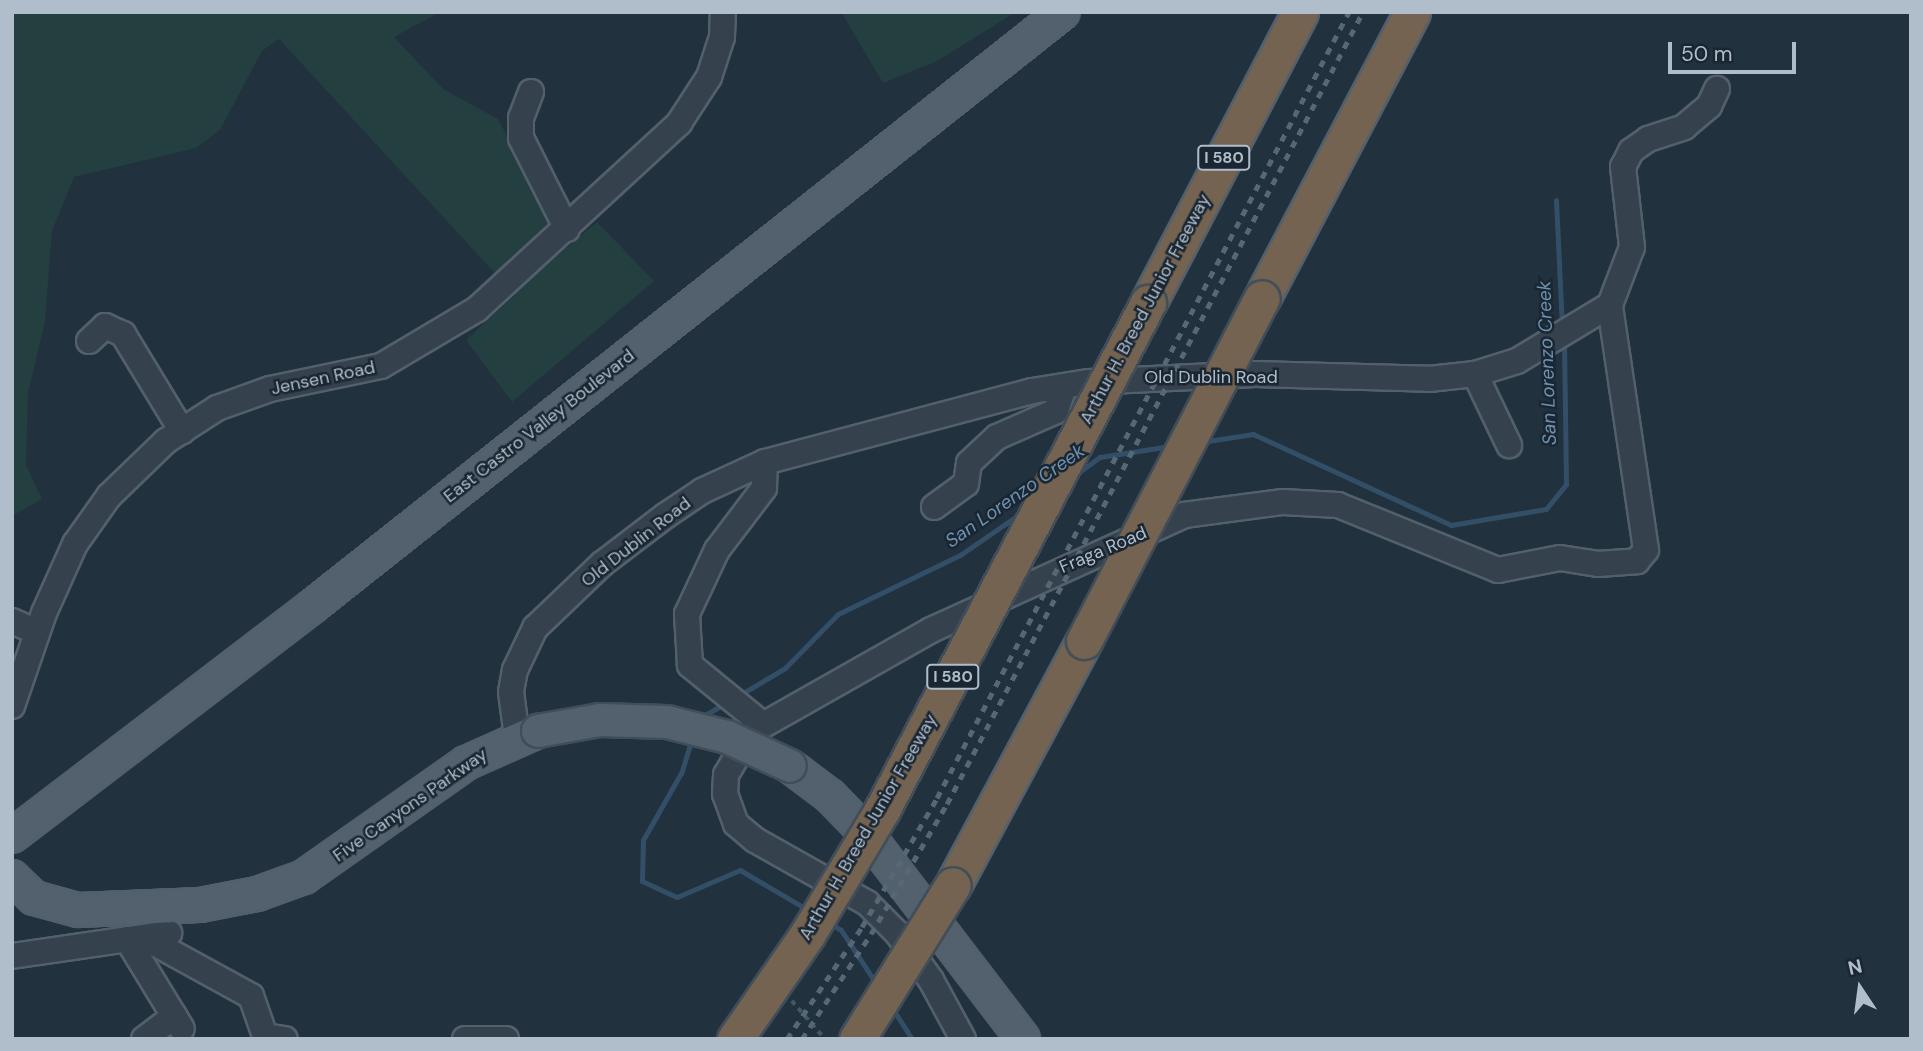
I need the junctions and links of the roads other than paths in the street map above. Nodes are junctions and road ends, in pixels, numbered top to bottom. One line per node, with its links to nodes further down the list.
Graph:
1 (723, 12): 7 (street, Jensen Road)
2 (1063, 12): 22 (main road, East Castro Valley Boulevard)
3 (1300, 12): 31 (highway, Arthur H. Breed Junior Freeway / I 580, bridge)
4 (1412, 12): 32 (highway, bridge)
5 (1717, 89): 8 (street)
6 (531, 92): 7 (street)
7 (567, 229): 12 (street, Jensen Road)
8 (1610, 305): 10 (street, Old Dublin Road); 20 (street, Fraga Road)
9 (89, 341): 12 (street)
10 (1475, 374): 11 (street, Old Dublin Road); 13 (street)
11 (1064, 387): 14 (street, Old Dublin Road); 15 (street)
12 (182, 431): 17 (street, Jensen Road)
13 (1509, 445)
14 (765, 463): 20 (street); 21 (street, Old Dublin Road)
15 (934, 507)
16 (12, 621): 17 (street)
17 (37, 632): 18 (street, Jensen Road)
18 (18, 669): 19 (street, Jensen Road)
19 (12, 706)
20 (761, 723): 33 (street, Fraga Road)
21 (528, 734): 23 (main road, Five Canyons Parkway); 34 (main road, Five Canyons Parkway, bridge)
22 (12, 836)
23 (12, 877)
24 (169, 933): 25 (street)
25 (136, 938): 26 (street); 27 (street); 28 (street)
26 (12, 956)
27 (144, 1039)
28 (285, 1039)
29 (466, 1039): 30 (street)
30 (506, 1039)
31 (735, 1039)
32 (857, 1039)
33 (963, 1039)
34 (1023, 1039)

